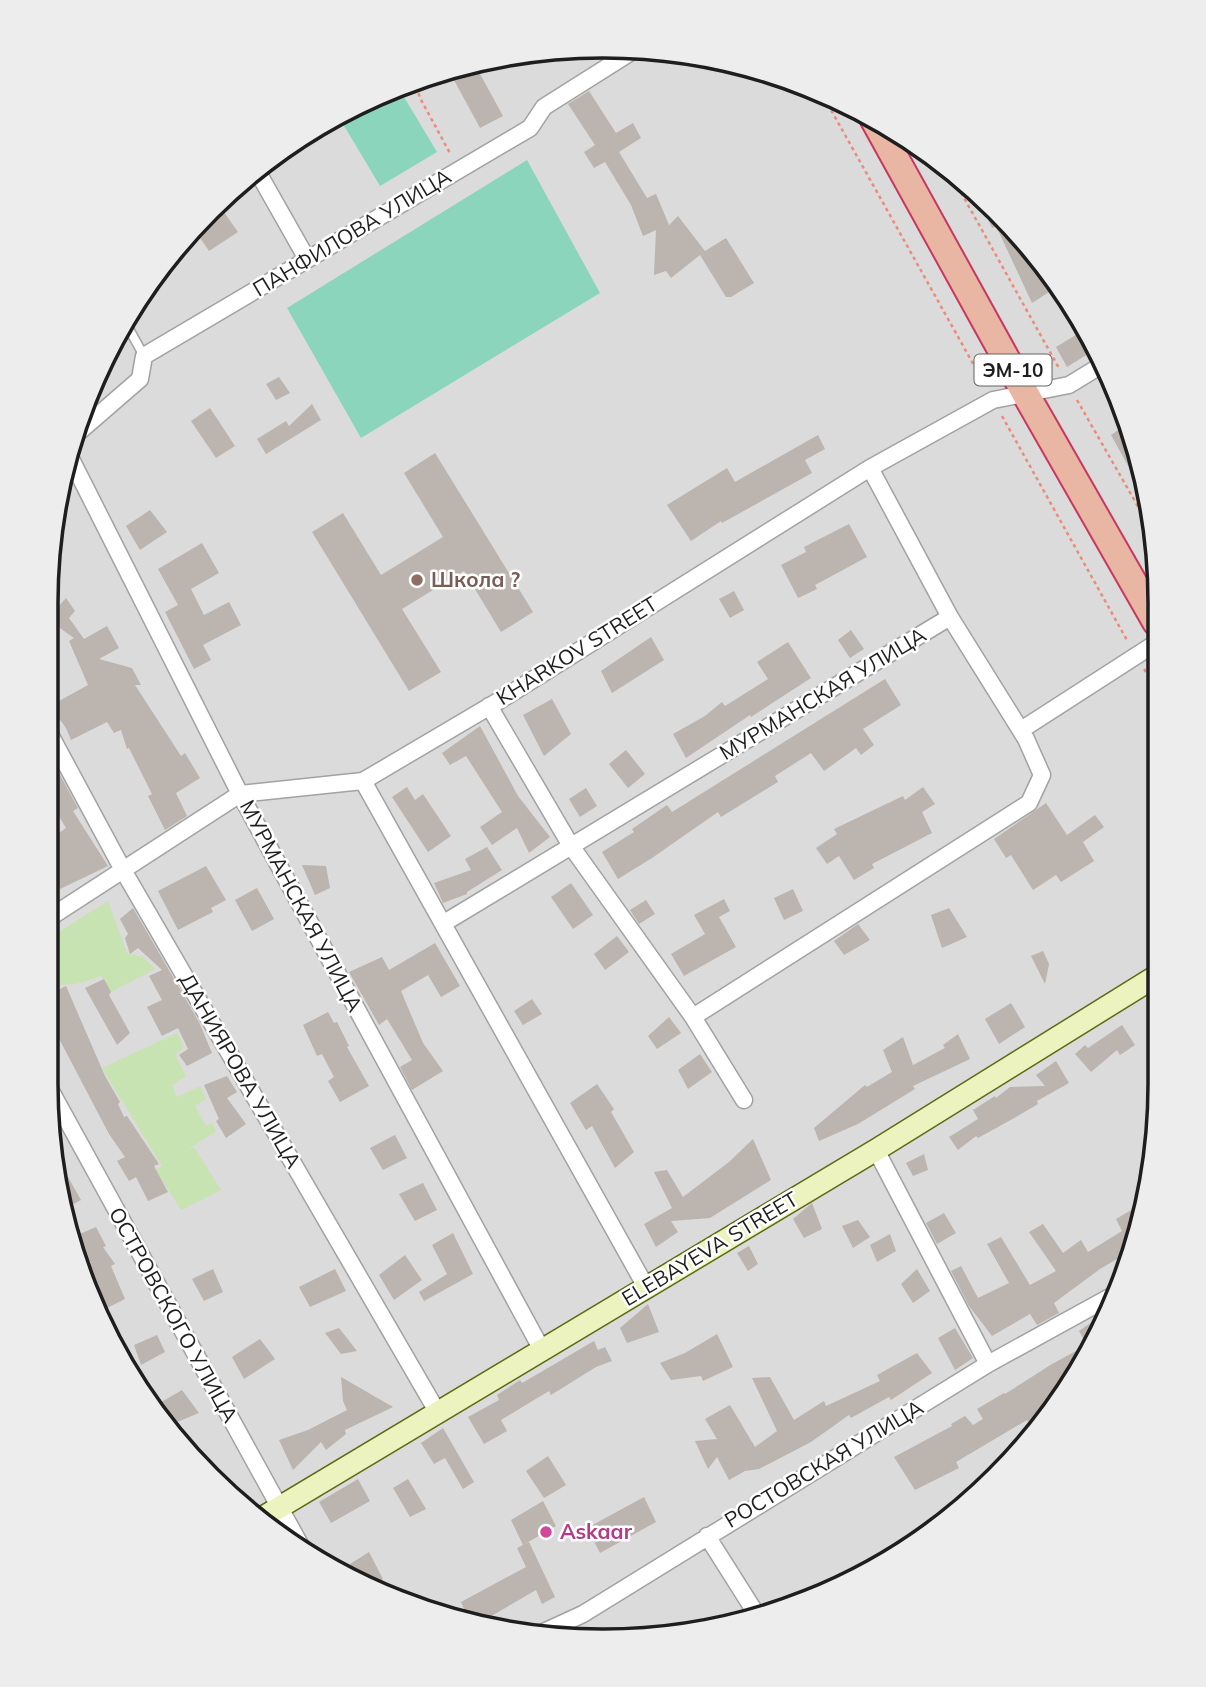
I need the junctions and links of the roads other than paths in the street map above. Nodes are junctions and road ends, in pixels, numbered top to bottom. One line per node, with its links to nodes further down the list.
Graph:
1 (621, 58): 4 (street, ПАНФИЛОВА УЛИЦА)
2 (883, 136): 8 (highway, ЭМ-10)
3 (261, 178): 4 (street)
4 (307, 259): 6 (street, ПАНФИЛОВА УЛИЦА)
5 (130, 331): 6 (lane)
6 (144, 356): 9 (street)
7 (1095, 369): 8 (street, KHARKOV STREET)
8 (1025, 393): 11 (street, KHARKOV STREET); 12 (highway, ЭМ-10)
9 (88, 424)
10 (75, 467): 19 (street, МУРМАНСКАЯ УЛИЦА)
11 (870, 468): 13 (street); 15 (street, KHARKOV STREET)
12 (1148, 608)
13 (950, 617): 16 (street); 20 (street, МУРМАНСКАЯ УЛИЦА)
14 (1148, 648): 16 (street)
15 (489, 706): 18 (street, KHARKOV STREET); 20 (street)
16 (1021, 730): 25 (street)
17 (58, 749): 21 (street, ДАНИЯРОВА УЛИЦА)
18 (363, 781): 19 (street, KHARKOV STREET); 23 (street)
19 (240, 794): 21 (street, KHARKOV STREET); 31 (street, МУРМАНСКАЯ УЛИЦА)
20 (570, 846): 23 (street, МУРМАНСКАЯ УЛИЦА); 25 (street)
21 (123, 870): 22 (street, KHARKOV STREET); 33 (street, ДАНИЯРОВА УЛИЦА)
22 (58, 912)
23 (444, 923): 29 (street)
24 (1148, 981): 28 (main road, ELEBAYEVA STREET)
25 (693, 1017): 26 (street)
26 (744, 1100)
27 (59, 1105): 34 (street, ОСТРОВСКОГО УЛИЦА)
28 (876, 1150): 29 (main road, ELEBAYEVA STREET); 32 (street)
29 (646, 1287): 31 (main road, ELEBAYEVA STREET)
30 (1104, 1300): 32 (street, РОСТОВСКАЯ УЛИЦА)
31 (542, 1350): 33 (main road, ELEBAYEVA STREET)
32 (988, 1364): 37 (street, РОСТОВСКАЯ УЛИЦА)
33 (438, 1413): 34 (main road, ELEBAYEVA STREET)
34 (279, 1509): 35 (main road, ELEBAYEVA STREET); 36 (street, ОСТРОВСКОГО УЛИЦА)
35 (268, 1515)
36 (292, 1532)
37 (707, 1536): 38 (street); 39 (street, РОСТОВСКАЯ УЛИЦА)
38 (753, 1608)
39 (555, 1627)

